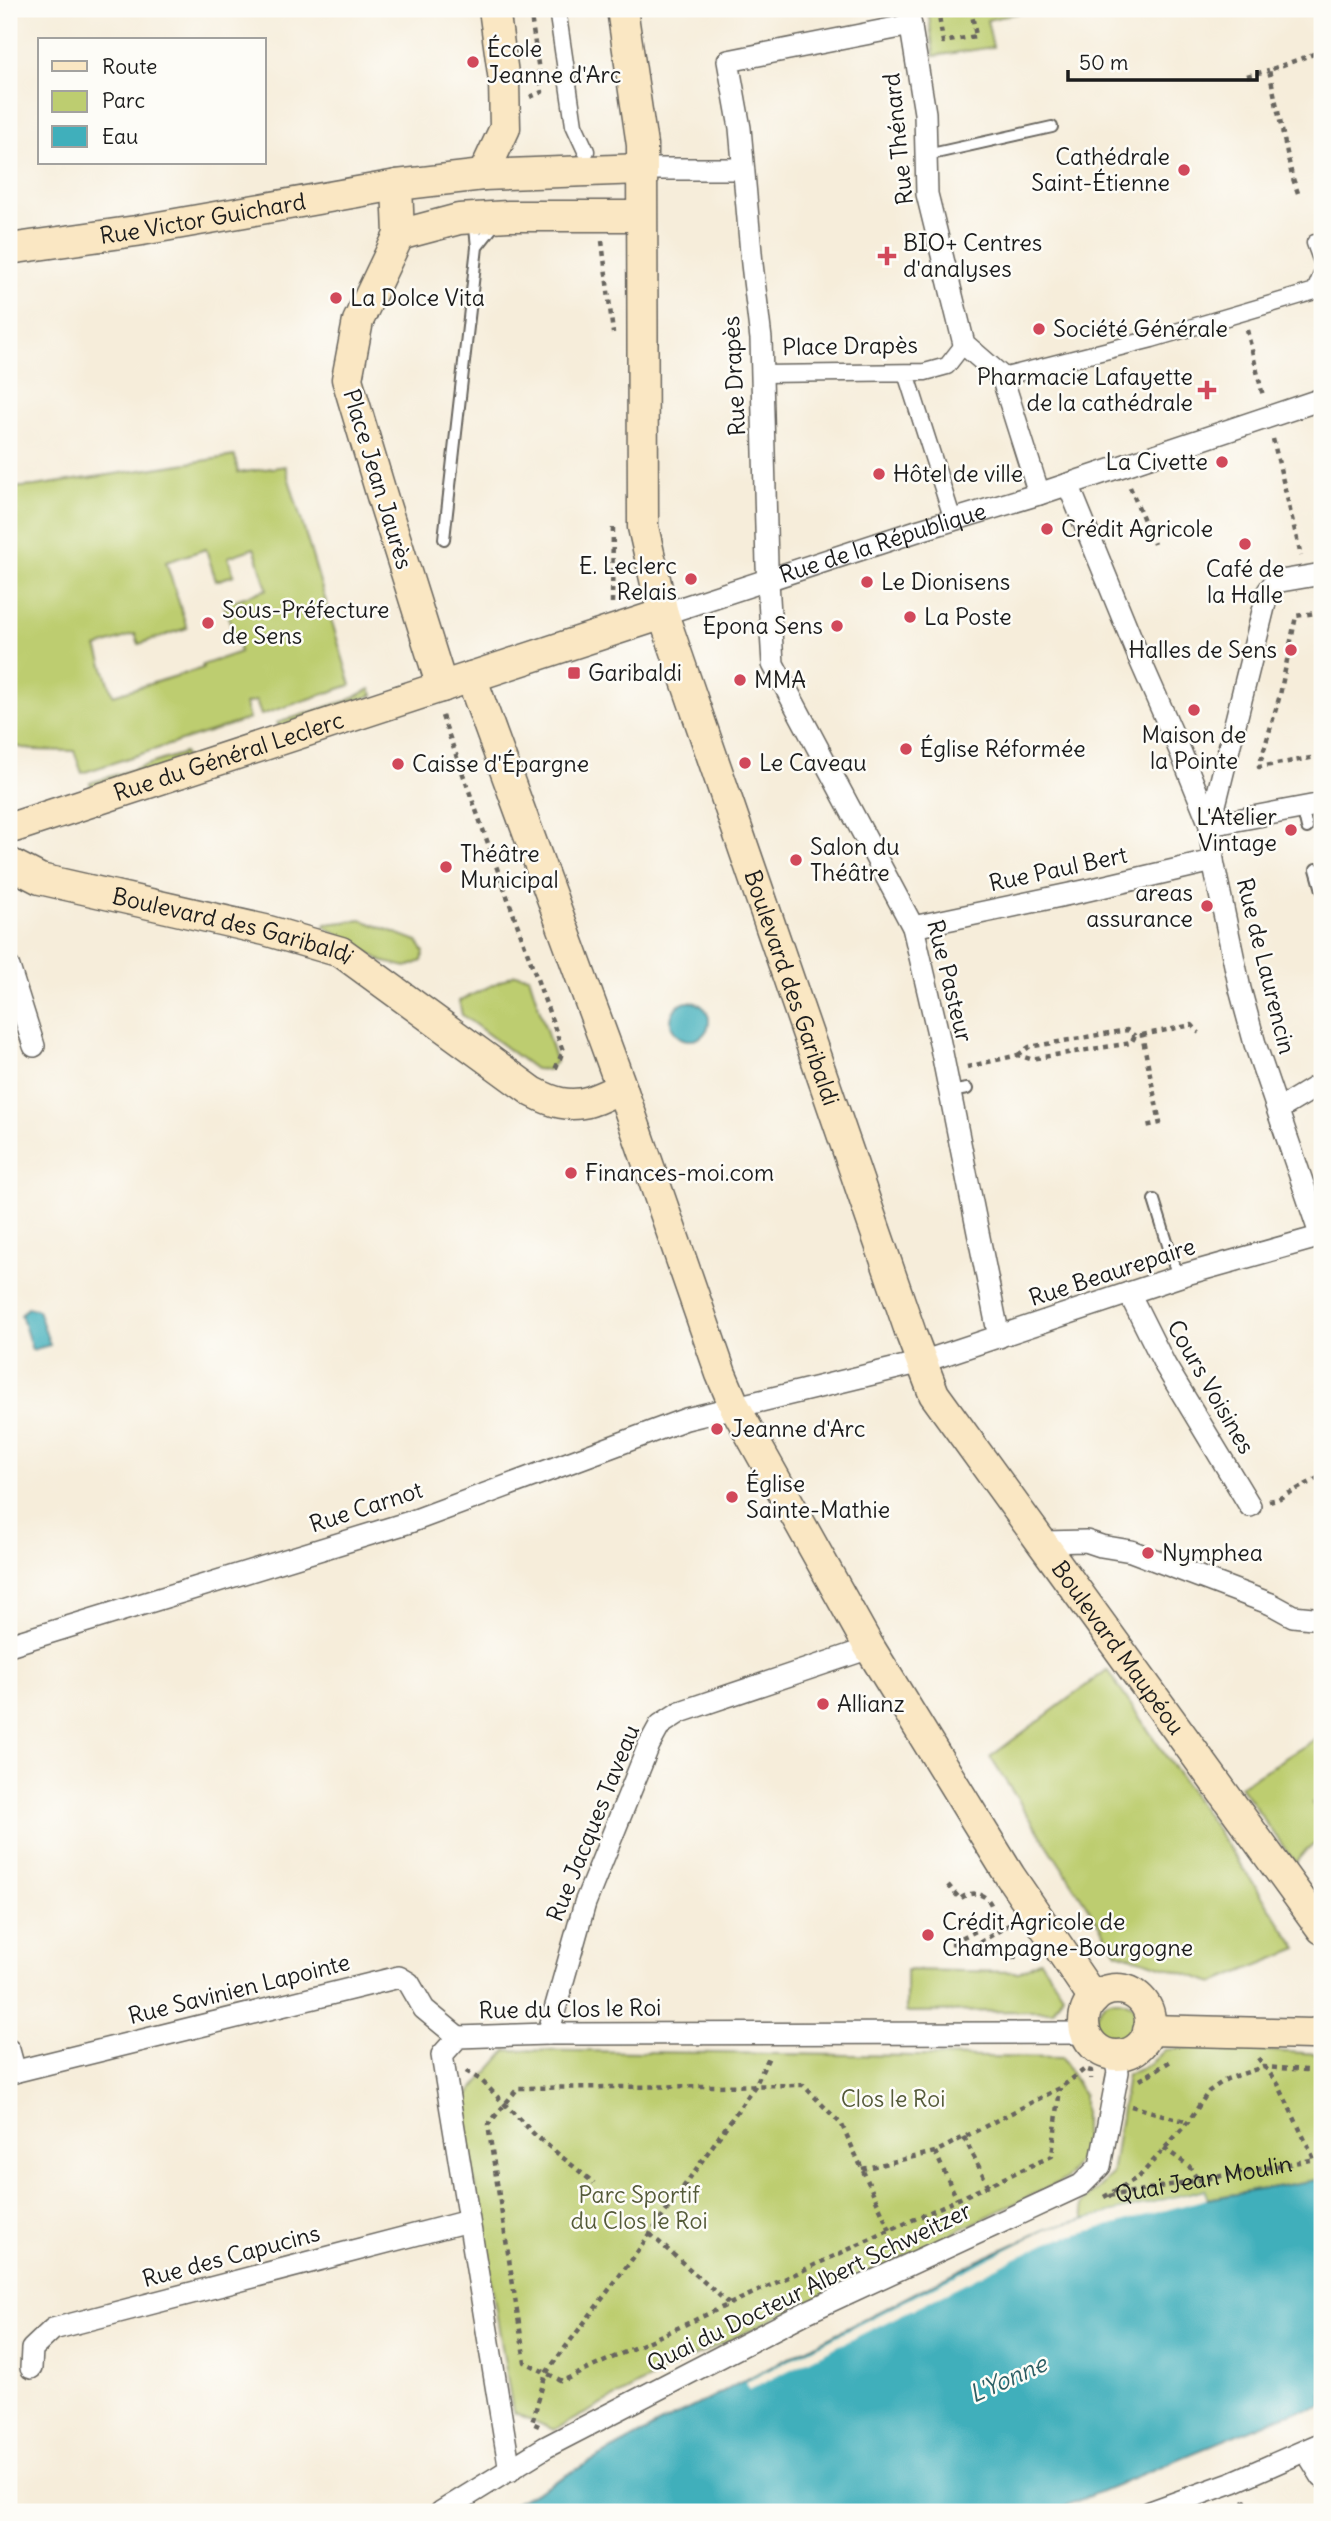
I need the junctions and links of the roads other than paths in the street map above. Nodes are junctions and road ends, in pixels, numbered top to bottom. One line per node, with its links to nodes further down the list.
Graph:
1 (494, 9): 10 (main road)
2 (557, 9): 6 (street)
3 (622, 9): 8 (main road)
4 (910, 17): 7 (street, Rue Thénard); 9 (street, Rue Drapès)
5 (1052, 127): 7 (lane)
6 (586, 151)
7 (927, 155): 21 (street, Rue Thénard)
8 (642, 169): 9 (street); 10 (main road, Rue Victor Guichard); 13 (main road)
9 (743, 169): 23 (street, Rue Drapès)
10 (483, 175): 11 (main road, Rue Victor Guichard)
11 (397, 185): 15 (main road); 18 (main road, Rue Victor Guichard)
12 (508, 216): 13 (main road); 14 (main road); 17 (lane)
13 (641, 216): 32 (main road)
14 (459, 219): 15 (main road); 17 (lane)
15 (399, 235): 34 (main road, Place Jean Jaurès)
16 (1315, 243): 19 (street)
17 (477, 247): 29 (lane)
18 (9, 249)
19 (1322, 262)
20 (1322, 274): 24 (street)
21 (964, 345): 22 (street, Place Drapès); 24 (street)
22 (906, 373): 23 (street, Place Drapès); 28 (street)
23 (763, 374): 31 (street, Rue Drapès)
24 (1002, 377): 27 (street)
25 (1322, 399): 26 (street, Rue de la République)
26 (1068, 484): 27 (street, Rue de la République); 37 (street)
27 (1039, 494): 28 (street, Rue de la République)
28 (953, 520): 31 (street, Rue de la République)
29 (444, 539)
30 (1314, 575): 37 (street)
31 (768, 581): 32 (street, Rue de la République); 42 (street, Rue Pasteur)
32 (663, 614): 33 (main road, Rue de la République); 53 (main road, Boulevard des Garibaldi)
33 (471, 677): 34 (main road, Rue de la République); 46 (main road)
34 (441, 701): 36 (main road, Rue du Général Leclerc)
35 (1310, 813): 37 (street)
36 (11, 823): 38 (main road)
37 (1210, 825): 39 (street, Rue de Laurencin)
38 (9, 861): 46 (main road, Boulevard des Garibaldi)
39 (1213, 861): 42 (street, Rue Paul Bert); 47 (street, Rue de Laurencin)
40 (1316, 869): 41 (lane)
41 (1322, 890)
42 (913, 927): 52 (street, Rue Pasteur)
43 (9, 967): 44 (street)
44 (34, 1046)
45 (1322, 1083): 47 (street)
46 (622, 1089): 54 (main road)
47 (1279, 1110): 49 (street, Rue de Laurencin)
48 (1154, 1200): 50 (lane)
49 (1322, 1237): 50 (street, Rue Beaurepaire)
50 (1178, 1277): 51 (street, Rue Beaurepaire)
51 (1129, 1293): 52 (street, Rue Beaurepaire); 55 (street, Cours Voisines)
52 (999, 1338): 53 (street, Rue Beaurepaire)
53 (922, 1362): 54 (street, Rue Carnot); 56 (main road, Boulevard Maupéou)
54 (735, 1407): 58 (main road); 59 (street, Rue Carnot)
55 (1246, 1499)
56 (1044, 1542): 57 (street); 60 (main road, Boulevard Maupéou)
57 (1322, 1619)
58 (868, 1644): 61 (main road); 65 (street, Rue Jacques Taveau)
59 (9, 1645)
60 (1322, 1929)
61 (1094, 1999): 62 (main road); 64 (main road)
62 (1148, 2030): 63 (main road); 68 (main road)
63 (1322, 2032)
64 (1086, 2033): 65 (street, Rue du Clos le Roi); 68 (main road)
65 (548, 2034): 66 (street, Rue du Clos le Roi)
66 (457, 2037): 69 (street, Rue Savinien Lapointe); 70 (street, Rue du Clos le Roi)
67 (9, 2050): 69 (street)
68 (1114, 2055): 73 (street, Quai du Docteur Albert Schweitzer)
69 (12, 2073)
70 (468, 2221): 71 (street, Rue des Capucins); 73 (street)
71 (31, 2368)
72 (1314, 2447): 74 (street); 76 (street)
73 (510, 2471): 75 (street, Quai du Docteur Albert Schweitzer)
74 (1322, 2477)
75 (441, 2512)
76 (1150, 2512)

